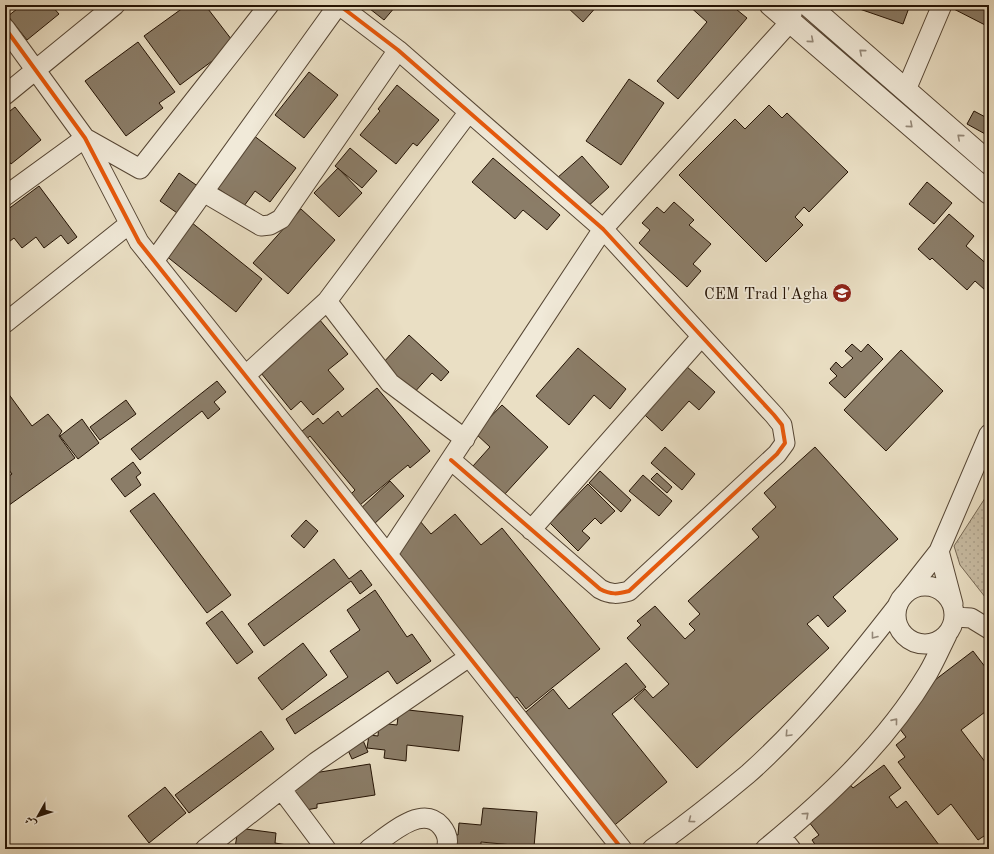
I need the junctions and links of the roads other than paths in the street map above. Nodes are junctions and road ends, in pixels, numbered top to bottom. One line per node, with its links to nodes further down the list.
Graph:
1 (115, 5): 10 (street)
2 (269, 5): 14 (street)
3 (339, 5): 9 (street); 16 (street)
4 (771, 5): 7 (street)
5 (808, 5): 11 (street, one-way to 5)
6 (942, 5): 11 (street)
7 (792, 13): 17 (street, one-way to 17); 20 (street)
8 (5, 28): 10 (street)
9 (398, 50): 13 (street); 16 (street)
10 (35, 71): 12 (street); 14 (street)
11 (906, 90): 15 (street, one-way to 11)
12 (5, 95)
13 (468, 113): 20 (street); 22 (street)
14 (85, 138): 18 (street); 19 (street)
15 (989, 163)
16 (204, 193): 21 (street)
17 (989, 193)
18 (5, 196)
19 (129, 224): 21 (street); 23 (street)
20 (603, 229): 24 (street); 27 (street)
21 (154, 261): 25 (street)
22 (327, 301): 25 (street); 27 (street)
23 (5, 323)
24 (701, 337): 30 (street); 30 (street)
25 (246, 375): 32 (street)
26 (989, 434): 28 (street)
27 (465, 439): 29 (street)
28 (984, 459): 31 (street)
29 (451, 460): 30 (street); 32 (street)
30 (531, 530)
31 (939, 550): 33 (street); 34 (street)
32 (388, 554): 37 (street)
33 (902, 599): 34 (street); 36 (street); 45 (street, one-way to 45)
34 (954, 612): 35 (street); 36 (street)
35 (989, 629)
36 (947, 635): 39 (street, one-way to 36)
37 (469, 657): 38 (street); 44 (street)
38 (282, 790): 40 (street); 41 (street)
39 (786, 843): 46 (street)
40 (205, 849)
41 (326, 849)
42 (369, 849): 43 (street)
43 (446, 849)
44 (622, 849)
45 (652, 849)
46 (765, 849)

